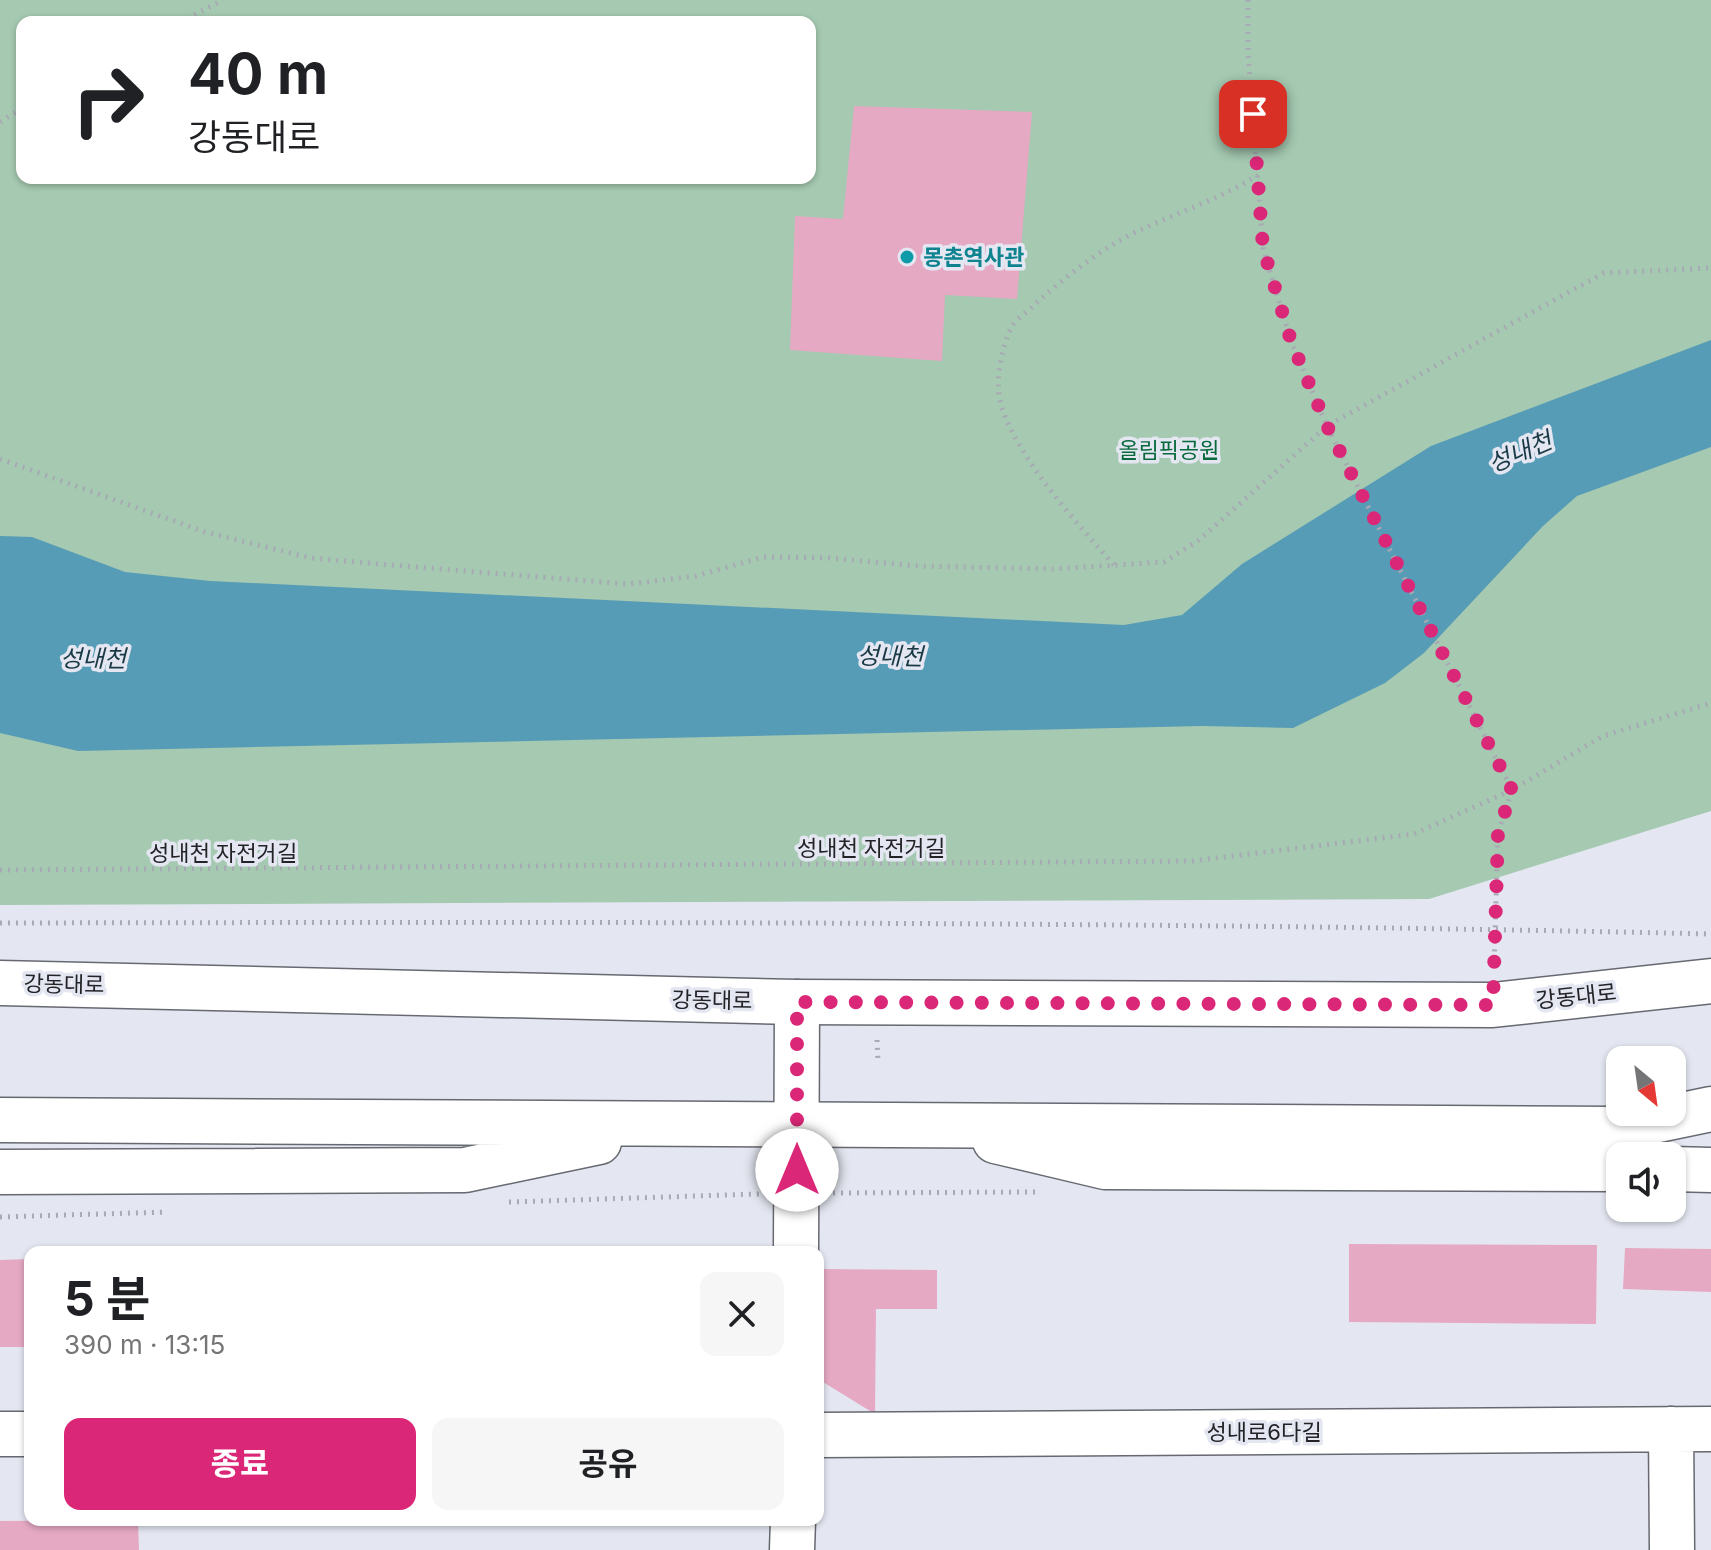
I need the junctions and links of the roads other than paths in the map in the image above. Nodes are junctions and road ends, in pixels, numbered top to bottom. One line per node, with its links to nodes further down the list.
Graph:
1 (1711, 981): 3 (main road, 강동대로)
2 (0, 983): 3 (main road, 강동대로)
3 (797, 1002): 7 (main road)
4 (1711, 1109): 9 (main road)
5 (0, 1120): 6 (main road)
6 (686, 1124): 7 (main road); 14 (main road)
7 (797, 1125): 11 (main road); 15 (main road)
8 (1711, 1132): 10 (main road)
9 (1634, 1142)
10 (1656, 1142)
11 (1606, 1149)
12 (1686, 1169): 13 (main road)
13 (1711, 1170)
14 (0, 1172)
15 (796, 1246)
16 (1691, 1429): 19 (main road, 성내로6다길); 22 (main road)
17 (0, 1434): 18 (main road)
18 (24, 1434)
19 (824, 1435)
20 (793, 1526): 21 (main road)
21 (792, 1550)
22 (1672, 1550)

